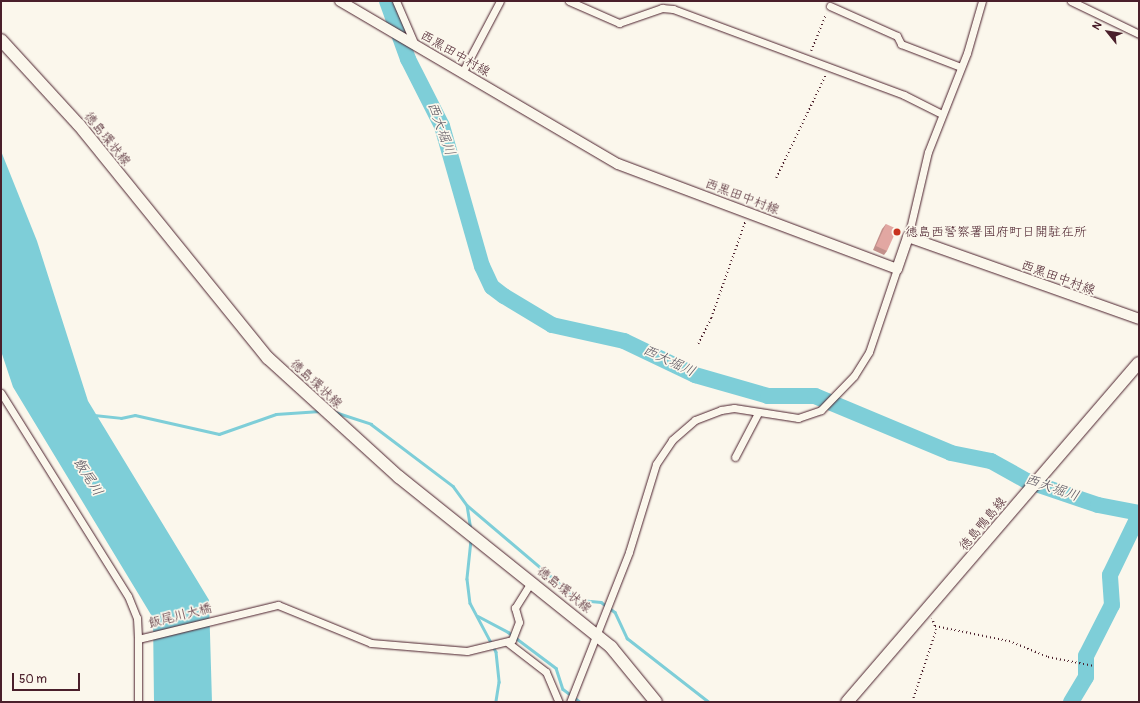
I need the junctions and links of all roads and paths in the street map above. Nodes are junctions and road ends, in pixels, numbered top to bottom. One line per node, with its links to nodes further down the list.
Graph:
1 (340, 1): 10 (main road, 西黒田中村線)
2 (396, 1): 10 (street)
3 (500, 1): 14 (street)
4 (569, 1): 11 (street)
5 (982, 1): 13 (street)
6 (1070, 1): 8 (street)
7 (830, 6): 11 (path); 13 (street)
8 (1139, 34)
9 (1, 40): 26 (main road, 徳島環状線)
10 (416, 47): 14 (main road, 西黒田中村線)
11 (807, 59): 12 (street)
12 (830, 67): 15 (street); 16 (path)
13 (961, 67): 15 (street)
14 (462, 73): 17 (main road, 西黒田中村線)
15 (942, 114): 18 (street)
16 (776, 178)
17 (749, 213): 19 (main road, 西黒田中村線); 21 (path)
18 (908, 237): 19 (main road); 20 (main road, 西黒田中村線)
19 (897, 269): 24 (street)
20 (1139, 319)
21 (698, 344)
22 (1139, 363): 27 (main road, 徳島鴨島線)
23 (1, 393): 30 (street)
24 (758, 413): 25 (street); 29 (street)
25 (736, 457)
26 (531, 582): 29 (main road, 徳島環状線); 31 (street)
27 (929, 609): 28 (path); 37 (main road, 徳島鴨島線)
28 (935, 626): 32 (path); 38 (path)
29 (597, 635): 33 (street); 36 (main road, 徳島環状線)
30 (141, 638): 31 (street, 飯尾川大橋); 34 (street)
31 (507, 642): 35 (street)
32 (1094, 666)
33 (572, 698)
34 (138, 702)
35 (559, 702)
36 (656, 702)
37 (847, 702)
38 (912, 702)

